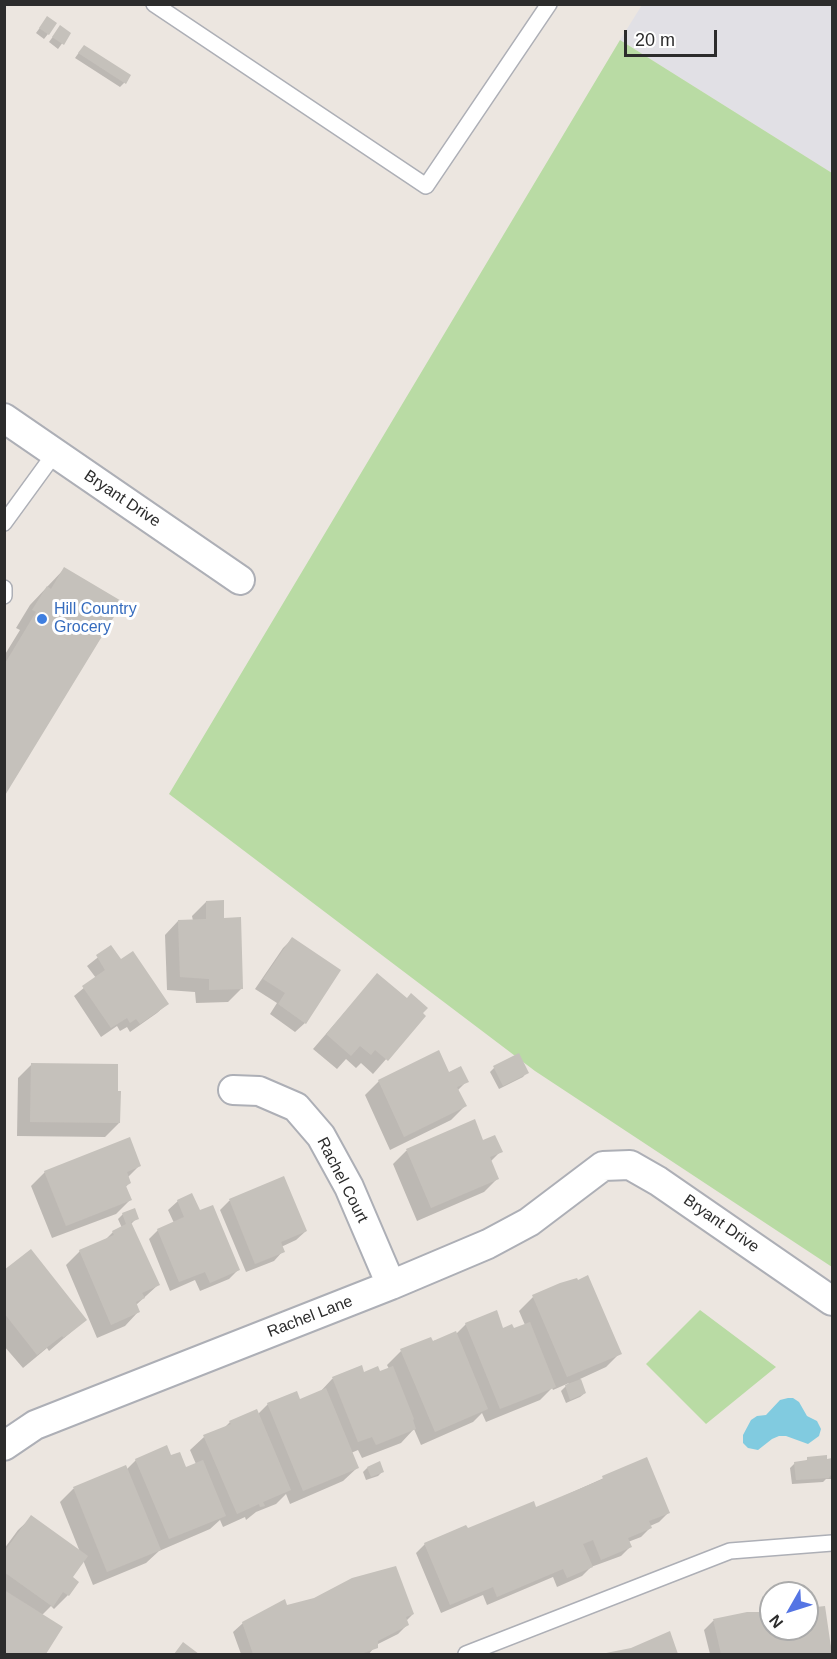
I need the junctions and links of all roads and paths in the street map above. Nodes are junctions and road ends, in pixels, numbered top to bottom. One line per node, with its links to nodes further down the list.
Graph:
1 (154, 4): 2 (lane)
2 (549, 4)
3 (4, 418): 4 (street, Bryant Drive)
4 (55, 453): 5 (lane); 6 (street, Bryant Drive)
5 (4, 523)
6 (240, 580)
7 (4, 588): 8 (lane)
8 (4, 596)
9 (233, 1090): 11 (street, Rachel Court)
10 (603, 1166): 11 (street, Rachel Lane); 12 (street, Bryant Drive)
11 (391, 1285): 13 (street, Rachel Lane)
12 (832, 1301)
13 (4, 1446)
14 (832, 1543): 15 (lane)
15 (466, 1654)

